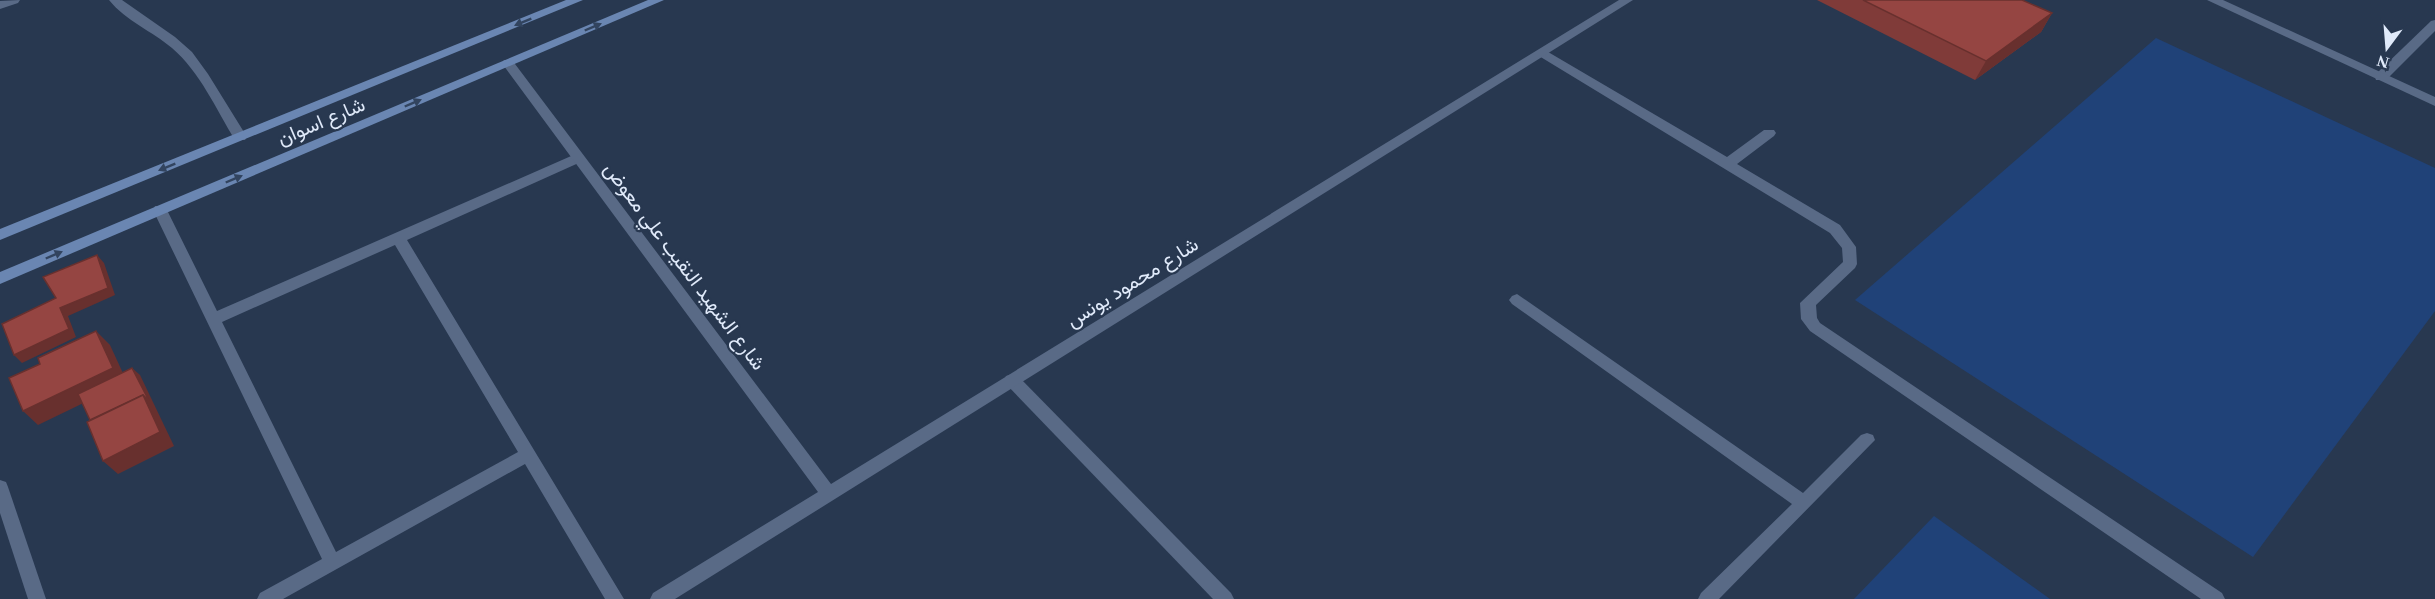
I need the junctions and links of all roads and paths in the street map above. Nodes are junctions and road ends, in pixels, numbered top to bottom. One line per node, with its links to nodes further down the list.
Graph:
1 (14, 0): 7 (street)
2 (115, 0): 14 (street)
3 (577, 0): 14 (street, شارع اسوان, one-way to 14)
4 (658, 0): 10 (street, شارع اسوان, one-way to 4)
5 (2213, 0): 11 (street)
6 (1618, 2): 9 (street, شارع محمود يونس)
7 (0, 5)
8 (2435, 24): 11 (street)
9 (1543, 53): 16 (street); 23 (street, شارع محمود يونس)
10 (508, 63): 15 (street, شارع الشهيد النقيب علي معوض); 17 (street, شارع اسوان, one-way to 10)
11 (2381, 77): 12 (street)
12 (2435, 102)
13 (1770, 133): 16 (street)
14 (240, 138): 18 (street, شارع اسوان, one-way to 18)
15 (578, 158): 19 (street); 27 (street, شارع الشهيد النقيب علي معوض)
16 (1727, 164): 36 (street)
17 (160, 210): 20 (street, شارع اسوان, one-way to 17); 22 (street)
18 (0, 236)
19 (398, 237): 22 (street); 25 (street)
20 (0, 278)
21 (1517, 300): 28 (street)
22 (214, 319): 29 (street)
23 (1012, 380): 27 (street, شارع محمود يونس); 34 (street)
24 (1867, 440): 28 (street)
25 (527, 455): 29 (street); 32 (street)
26 (0, 487): 30 (street)
27 (829, 494): 33 (street, شارع محمود يونس)
28 (1804, 503): 35 (street)
29 (333, 562): 31 (street)
30 (37, 599)
31 (266, 599)
32 (615, 599)
33 (659, 599)
34 (1225, 599)
35 (1707, 599)
36 (2216, 599)

